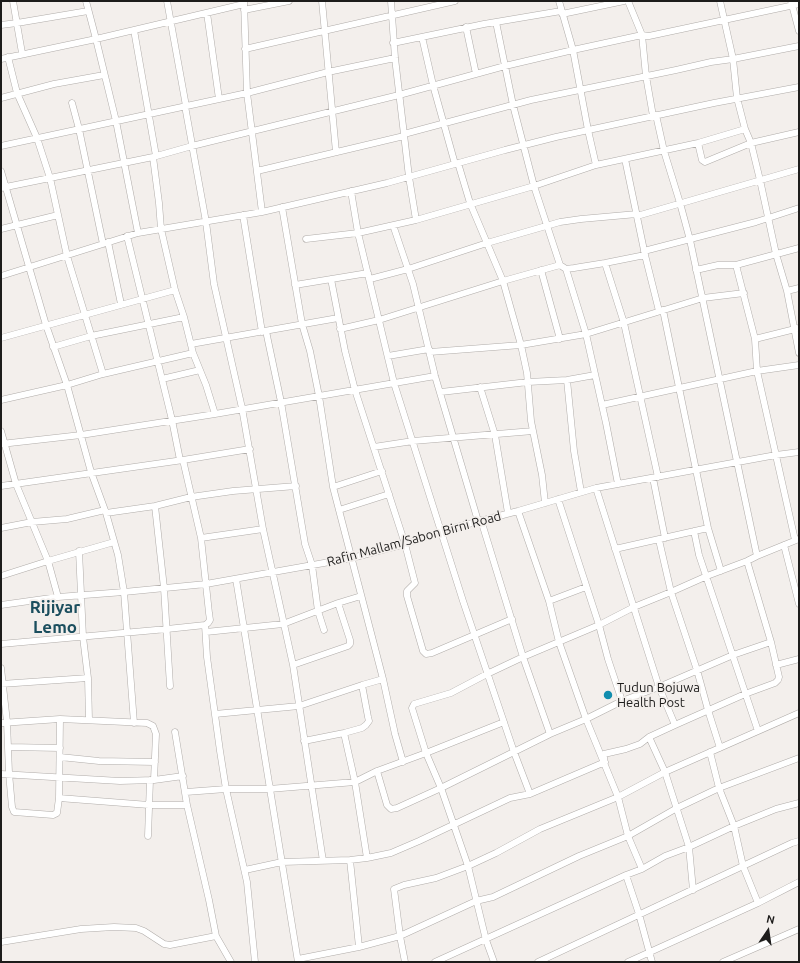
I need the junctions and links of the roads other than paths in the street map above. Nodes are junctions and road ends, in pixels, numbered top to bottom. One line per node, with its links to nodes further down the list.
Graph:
1 (13, 1): 21 (street)
2 (86, 1): 14 (street)
3 (167, 1): 18 (street)
4 (289, 1): 13 (street)
5 (322, 1): 26 (street)
6 (391, 1): 17 (street)
7 (455, 1): 17 (street)
8 (559, 1): 16 (street)
9 (624, 1): 16 (street)
10 (628, 1): 27 (street)
11 (720, 1): 19 (street)
12 (794, 3): 19 (street); 25 (street)
13 (244, 5): 15 (street); 32 (street)
14 (88, 11): 21 (street); 29 (street)
15 (206, 13): 18 (street); 52 (street)
16 (562, 13): 20 (street); 33 (street)
17 (391, 16): 26 (street); 30 (street)
18 (171, 21): 24 (street); 55 (street)
19 (724, 21): 27 (street); 38 (street)
20 (496, 22): 23 (street); 39 (street)
21 (17, 23): 22 (street); 34 (street)
22 (1, 24)
23 (466, 27): 28 (street); 41 (street)
24 (134, 30): 29 (street); 57 (street)
25 (799, 30)
26 (325, 31): 32 (street); 40 (street)
27 (642, 35): 33 (street); 43 (street)
28 (422, 36): 30 (street); 44 (street)
29 (96, 39): 34 (street); 42 (street)
30 (393, 43): 36 (street)
31 (799, 46): 38 (street)
32 (245, 49): 48 (street)
33 (573, 50): 39 (street); 46 (street)
34 (22, 53): 35 (street)
35 (8, 57): 37 (street); 47 (street)
36 (395, 58): 40 (street); 49 (street)
37 (1, 59)
38 (733, 60): 43 (street); 51 (street)
39 (505, 66): 41 (street); 54 (street)
40 (328, 72): 48 (street); 56 (street)
41 (476, 74): 44 (street)
42 (104, 75): 47 (street); 59 (street)
43 (646, 76): 46 (street); 58 (street)
44 (433, 85): 49 (street); 60 (street)
45 (799, 87): 51 (street)
46 (581, 90): 54 (street); 63 (street)
47 (17, 93): 50 (street); 67 (street)
48 (247, 93): 52 (street); 64 (street)
49 (399, 95): 56 (street); 66 (street)
50 (1, 98)
51 (737, 98): 58 (street); 62 (street)
52 (220, 99): 55 (street)
53 (72, 103): 61 (street)
54 (513, 105): 60 (street); 70 (street)
55 (185, 106): 57 (street); 72 (street)
56 (332, 112): 64 (street); 74 (street)
57 (148, 114): 59 (street); 75 (street)
58 (655, 116): 63 (street); 73 (street)
59 (116, 121): 61 (street); 77 (street)
60 (445, 123): 66 (street); 78 (street)
61 (79, 129): 67 (street); 81 (street)
62 (745, 129): 68 (street); 69 (street)
63 (588, 130): 70 (street); 79 (street)
64 (252, 132): 72 (street); 83 (street)
65 (799, 132): 69 (street)
66 (404, 135): 74 (street); 84 (street)
67 (37, 138): 71 (street); 85 (street)
68 (698, 143): 69 (street); 73 (street)
69 (751, 143): 86 (street)
70 (523, 145): 78 (street); 87 (street)
71 (1, 146)
72 (192, 146): 75 (street); 100 (street)
73 (664, 151): 76 (street); 91 (street)
74 (336, 152): 83 (street)
75 (154, 157): 77 (street); 104 (street)
76 (626, 159): 79 (street); 97 (street)
77 (124, 163): 81 (street); 106 (street)
78 (457, 164): 84 (street); 90 (street)
79 (596, 165): 87 (street)
80 (799, 169): 86 (street)
81 (88, 170): 85 (street); 111 (street)
82 (1, 171): 88 (street)
83 (257, 171): 94 (street)
84 (409, 177): 89 (street); 99 (street)
85 (50, 178): 88 (street); 95 (street)
86 (760, 180): 91 (street); 98 (street)
87 (534, 186): 90 (street); 103 (street)
88 (3, 188): 102 (street)
89 (351, 191): 92 (street); 107 (street)
90 (470, 203): 99 (street); 112 (street)
91 (680, 203): 97 (street); 110 (street)
92 (282, 207): 94 (street); 129 (street)
93 (799, 208): 98 (street)
94 (262, 212): 96 (street)
95 (58, 215): 102 (street); 116 (street)
96 (243, 215): 100 (street); 149 (street)
97 (637, 215): 103 (street); 114 (street)
98 (767, 217): 110 (street); 115 (street)
99 (416, 220): 101 (street)
100 (206, 222): 104 (street); 153 (street)
101 (394, 225): 107 (street); 122 (street)
102 (16, 226): 105 (street); 120 (street)
103 (546, 227): 112 (street); 118 (street)
104 (161, 228): 106 (street); 131 (street)
105 (1, 229)
106 (138, 233): 108 (street)
107 (358, 233): 109 (street); 126 (street)
108 (127, 236): 111 (street); 135 (street)
109 (306, 239)
110 (690, 240): 114 (street); 124 (street)
111 (105, 243): 116 (street); 136 (street)
112 (487, 243): 122 (street); 128 (street)
113 (799, 248): 115 (street)
114 (645, 253): 117 (street); 138 (street)
115 (776, 254): 119 (street); 132 (street)
116 (68, 256): 120 (street); 139 (street)
117 (605, 263): 121 (street); 143 (street)
118 (560, 265): 121 (street); 123 (street)
119 (736, 265): 124 (street); 133 (street)
120 (29, 267): 125 (street); 145 (street)
121 (566, 268): 150 (street)
122 (408, 269): 126 (street); 137 (street)
123 (541, 270): 128 (street); 154 (street)
124 (696, 270): 134 (street)
125 (1, 276)
126 (369, 276): 127 (street); 142 (street)
127 (331, 279): 129 (street); 141 (street)
128 (503, 281): 137 (street); 157 (street)
129 (295, 285): 144 (street)
130 (799, 288): 132 (street)
131 (175, 290): 135 (street); 140 (street)
132 (787, 291): 147 (street)
133 (744, 293): 134 (street); 155 (street)
134 (702, 298): 138 (street); 172 (street)
135 (142, 300): 136 (street); 146 (street)
136 (121, 304): 139 (street)
137 (420, 307): 142 (street); 159 (street)
138 (661, 311): 143 (street); 177 (street)
139 (86, 314): 145 (street); 151 (street)
140 (184, 317): 146 (street); 156 (street)
141 (338, 318): 144 (street); 148 (street)
142 (379, 320): 148 (street); 162 (street)
143 (624, 323): 150 (street); 181 (street)
144 (302, 324): 149 (street); 180 (street)
145 (46, 325): 152 (street); 158 (street)
146 (148, 325): 151 (street); 163 (street)
147 (796, 328): 155 (street); 161 (street)
148 (340, 329): 178 (street)
149 (264, 332): 153 (street); 183 (street)
150 (586, 334): 154 (street); 168 (street)
151 (91, 336): 158 (street); 167 (street)
152 (1, 338)
153 (226, 338): 156 (street); 185 (street)
154 (560, 339): 157 (street)
155 (755, 339): 166 (street)
156 (191, 344): 160 (street)
157 (522, 345): 159 (street); 173 (street)
158 (54, 347): 175 (street)
159 (430, 350): 162 (street); 169 (street)
160 (193, 353): 163 (street); 165 (street)
161 (799, 353)
162 (388, 356): 174 (street)
163 (157, 362): 167 (street); 170 (street)
164 (799, 365): 166 (street)
165 (200, 370): 170 (street); 186 (street)
166 (757, 371): 172 (street); 198 (street)
167 (103, 374): 175 (street)
168 (595, 375): 171 (street); 184 (street)
169 (435, 376): 174 (street); 179 (street)
170 (162, 379): 187 (street)
171 (567, 380): 173 (street); 212 (street)
172 (720, 380): 177 (street); 200 (street)
173 (528, 382): 176 (street); 189 (street)
174 (394, 383): 178 (street); 193 (street)
175 (67, 385): 182 (street); 190 (street)
176 (480, 387): 179 (street); 191 (street)
177 (679, 389): 181 (street); 201 (street)
178 (355, 390): 180 (street); 195 (street)
179 (441, 392): 192 (street)
180 (319, 396): 183 (street); 209 (street)
181 (641, 397): 184 (street); 204 (street)
182 (1, 400)
183 (281, 402): 185 (street); 208 (street)
184 (602, 405): 206 (street)
185 (242, 408): 186 (street); 196 (street)
186 (215, 414): 187 (street)
187 (172, 420): 190 (street); 199 (street)
188 (1, 431): 194 (street)
189 (533, 431): 191 (street); 216 (street)
190 (81, 435): 194 (street); 203 (street)
191 (495, 435): 192 (street); 221 (street)
192 (453, 438): 193 (street); 222 (street)
193 (412, 441): 195 (street); 227 (street)
194 (3, 444): 205 (street)
195 (374, 447): 202 (street)
196 (250, 449): 199 (street); 211 (street)
197 (799, 452): 198 (street, Rafin Mallam/Sabon Birni Road)
198 (776, 455): 200 (street, Rafin Mallam/Sabon Birni Road); 231 (street)
199 (181, 460): 203 (street); 214 (street)
200 (737, 462): 201 (street, Rafin Mallam/Sabon Birni Road); 237 (street)
201 (696, 470): 204 (street, Rafin Mallam/Sabon Birni Road); 225 (street)
202 (382, 471): 209 (street); 213 (street)
203 (91, 472): 205 (street); 219 (street)
204 (655, 477): 206 (street, Rafin Mallam/Sabon Birni Road); 230 (street)
205 (16, 484): 207 (street); 223 (street)
206 (618, 484): 210 (street, Rafin Mallam/Sabon Birni Road)
207 (1, 486)
208 (296, 486): 211 (street); 241 (street)
209 (333, 487): 218 (street)
210 (596, 488): 212 (street, Rafin Mallam/Sabon Birni Road); 235 (street)
211 (256, 489): 214 (street); 226 (street)
212 (581, 492): 215 (street, Rafin Mallam/Sabon Birni Road)
213 (389, 494): 218 (street); 233 (street)
214 (190, 498): 217 (street); 229 (street)
215 (558, 499): 216 (street, Rafin Mallam/Sabon Birni Road); 248 (street)
216 (545, 502): 220 (street, Rafin Mallam/Sabon Birni Road)
217 (155, 506): 219 (street); 249 (street)
218 (339, 510): 238 (street)
219 (105, 511): 223 (street); 232 (street)
220 (518, 511): 221 (street, Rafin Mallam/Sabon Birni Road); 255 (street)
221 (508, 514): 222 (street, Rafin Mallam/Sabon Birni Road)
222 (479, 520): 227 (street, Rafin Mallam/Sabon Birni Road); 261 (street)
223 (32, 522): 224 (street); 239 (street)
224 (1, 528)
225 (708, 528): 228 (street); 242 (street)
226 (263, 529): 229 (street); 243 (street)
227 (442, 531): 233 (street, Rafin Mallam/Sabon Birni Road); 270 (street)
228 (694, 531): 230 (street); 245 (street)
229 (200, 538): 247 (street)
230 (662, 539): 235 (street); 251 (street)
231 (797, 539): 234 (street)
232 (114, 542): 236 (street); 250 (street)
233 (405, 544): 238 (street, Rafin Mallam/Sabon Birni Road); 270 (street)
234 (784, 545): 237 (street); 258 (street)
235 (615, 549): 259 (street)
236 (79, 551): 239 (street); 252 (street)
237 (757, 556): 240 (street)
238 (352, 558): 241 (street, Rafin Mallam/Sabon Birni Road); 253 (street)
239 (48, 561): 244 (street); 254 (street)
240 (747, 561): 242 (street); 273 (street)
241 (312, 565): 243 (street, Rafin Mallam/Sabon Birni Road); 260 (street)
242 (720, 571): 245 (street)
243 (273, 572): 246 (street, Rafin Mallam/Sabon Birni Road); 262 (street)
244 (1, 576)
245 (707, 576): 251 (street); 275 (street)
246 (236, 579): 247 (street, Rafin Mallam/Sabon Birni Road); 265 (street)
247 (206, 584): 249 (street, Rafin Mallam/Sabon Birni Road); 263 (street)
248 (586, 587): 255 (street); 264 (street)
249 (164, 588): 250 (street, Rafin Mallam/Sabon Birni Road); 266 (street)
250 (124, 592): 252 (street, Rafin Mallam/Sabon Birni Road); 268 (street)
251 (671, 592): 259 (street); 281 (street)
252 (81, 596): 254 (street, Rafin Mallam/Sabon Birni Road); 271 (street)
253 (361, 596): 256 (street); 284 (street)
254 (58, 597): 257 (street, Rafin Mallam/Sabon Birni Road)
255 (549, 601): 272 (street)
256 (338, 603): 260 (street); 278 (street)
257 (1, 604)
258 (799, 604)
259 (634, 607): 264 (street); 288 (street)
260 (318, 611): 262 (street); 267 (street)
261 (512, 619): 270 (street); 276 (street)
262 (283, 624): 265 (street); 278 (street)
263 (205, 625): 266 (street); 269 (street)
264 (598, 625): 272 (street); 290 (street)
265 (243, 628): 269 (street); 292 (street)
266 (167, 629): 268 (street); 287 (street)
267 (324, 630)
268 (127, 632): 271 (street); 301 (street)
269 (206, 632): 295 (street)
270 (475, 634): 282 (street)
271 (84, 637): 274 (street); 283 (street)
272 (559, 642): 276 (street); 297 (street)
273 (771, 642): 275 (street); 279 (street)
274 (1, 644)
275 (733, 655): 281 (street); 289 (street)
276 (523, 657): 282 (street); 306 (street)
277 (799, 659): 279 (street)
278 (293, 665): 291 (street)
279 (776, 665): 289 (street)
280 (1, 668): 285 (street)
281 (697, 670): 288 (street); 293 (street)
282 (487, 674): 300 (street); 314 (street)
283 (88, 678): 285 (street); 298 (street)
284 (383, 679): 286 (street); 318 (street)
285 (2, 684): 299 (street)
286 (362, 685): 291 (street); 305 (street)
287 (170, 686)
288 (659, 687): 290 (street); 302 (street)
289 (745, 694): 293 (street); 303 (street)
290 (622, 701): 297 (street)
291 (299, 706): 292 (street); 308 (street)
292 (257, 709): 295 (street); 332 (street)
293 (708, 710): 302 (street); 311 (street)
294 (799, 713): 303 (street)
295 (215, 714): 331 (street)
296 (60, 719): 298 (street); 299 (street); 310 (street)
297 (586, 719): 306 (street); 319 (street)
298 (89, 720): 301 (street)
299 (4, 722): 309 (street)
300 (504, 722): 312 (street); 314 (street)
301 (134, 723): 317 (street)
302 (675, 725): 307 (street)
303 (758, 731): 311 (street)
304 (175, 732): 324 (street)
305 (344, 733): 308 (street); 327 (street)
306 (550, 734): 312 (street)
307 (650, 737): 319 (street); 321 (street)
308 (304, 742): 328 (street)
309 (9, 747): 310 (street); 322 (street)
310 (60, 748): 315 (street)
311 (720, 748): 313 (street)
312 (514, 752): 329 (street); 334 (street)
313 (710, 752): 321 (street); 330 (street)
314 (426, 753): 318 (street); 329 (street)
315 (60, 757): 317 (street); 325 (street)
316 (799, 758): 330 (street)
317 (155, 762): 326 (street)
318 (403, 762): 320 (street)
319 (605, 762): 334 (street); 335 (street)
320 (377, 771): 327 (street); 329 (street)
321 (665, 772): 335 (street); 340 (street)
322 (9, 773): 323 (street); 325 (street); 336 (street)
323 (1, 774)
324 (183, 776): 326 (street); 333 (street)
325 (59, 777): 326 (street); 336 (street)
326 (152, 780): 338 (street)
327 (354, 782): 328 (street); 347 (street)
328 (312, 786): 332 (street); 349 (street)
329 (441, 788): 341 (street)
330 (719, 788): 340 (street); 342 (street)
331 (226, 789): 332 (street); 333 (street); 353 (street)
332 (269, 789): 350 (street)
333 (186, 792): 339 (street)
334 (530, 794): 341 (street)
335 (618, 797): 344 (street); 351 (street)
336 (59, 798): 338 (street)
337 (799, 803): 342 (street)
338 (149, 805): 339 (street); 343 (street)
339 (187, 805): 362 (street)
340 (677, 808): 344 (street); 346 (street)
341 (454, 824): 347 (street); 351 (street)
342 (734, 826): 346 (street); 352 (street)
343 (148, 836)
344 (628, 836): 354 (street); 358 (street)
345 (799, 841): 352 (street)
346 (688, 847): 354 (street); 357 (street)
347 (368, 858): 348 (street)
348 (350, 860): 349 (street); 366 (street)
349 (323, 861): 350 (street)
350 (282, 862): 353 (street); 368 (street)
351 (468, 866): 358 (street); 363 (street)
352 (743, 866): 357 (street); 359 (street)
353 (245, 870): 370 (street)
354 (642, 870): 355 (street)
355 (626, 875): 360 (street); 364 (street)
356 (799, 882): 359 (street)
357 (693, 890): 360 (street)
358 (476, 901): 363 (street); 364 (street)
359 (758, 903): 367 (street)
360 (639, 914): 367 (street); 374 (street)
361 (799, 929): 377 (street)
362 (216, 936): 365 (street); 369 (street)
363 (400, 936): 366 (street); 371 (street)
364 (486, 940): 372 (street); 373 (street)
365 (1, 942)
366 (359, 947): 368 (street)
367 (649, 952): 375 (street); 376 (street)
368 (298, 960)
369 (231, 962)
370 (255, 962)
371 (406, 962)
372 (435, 962)
373 (494, 962)
374 (538, 962)
375 (628, 962)
376 (652, 962)
377 (723, 962)

